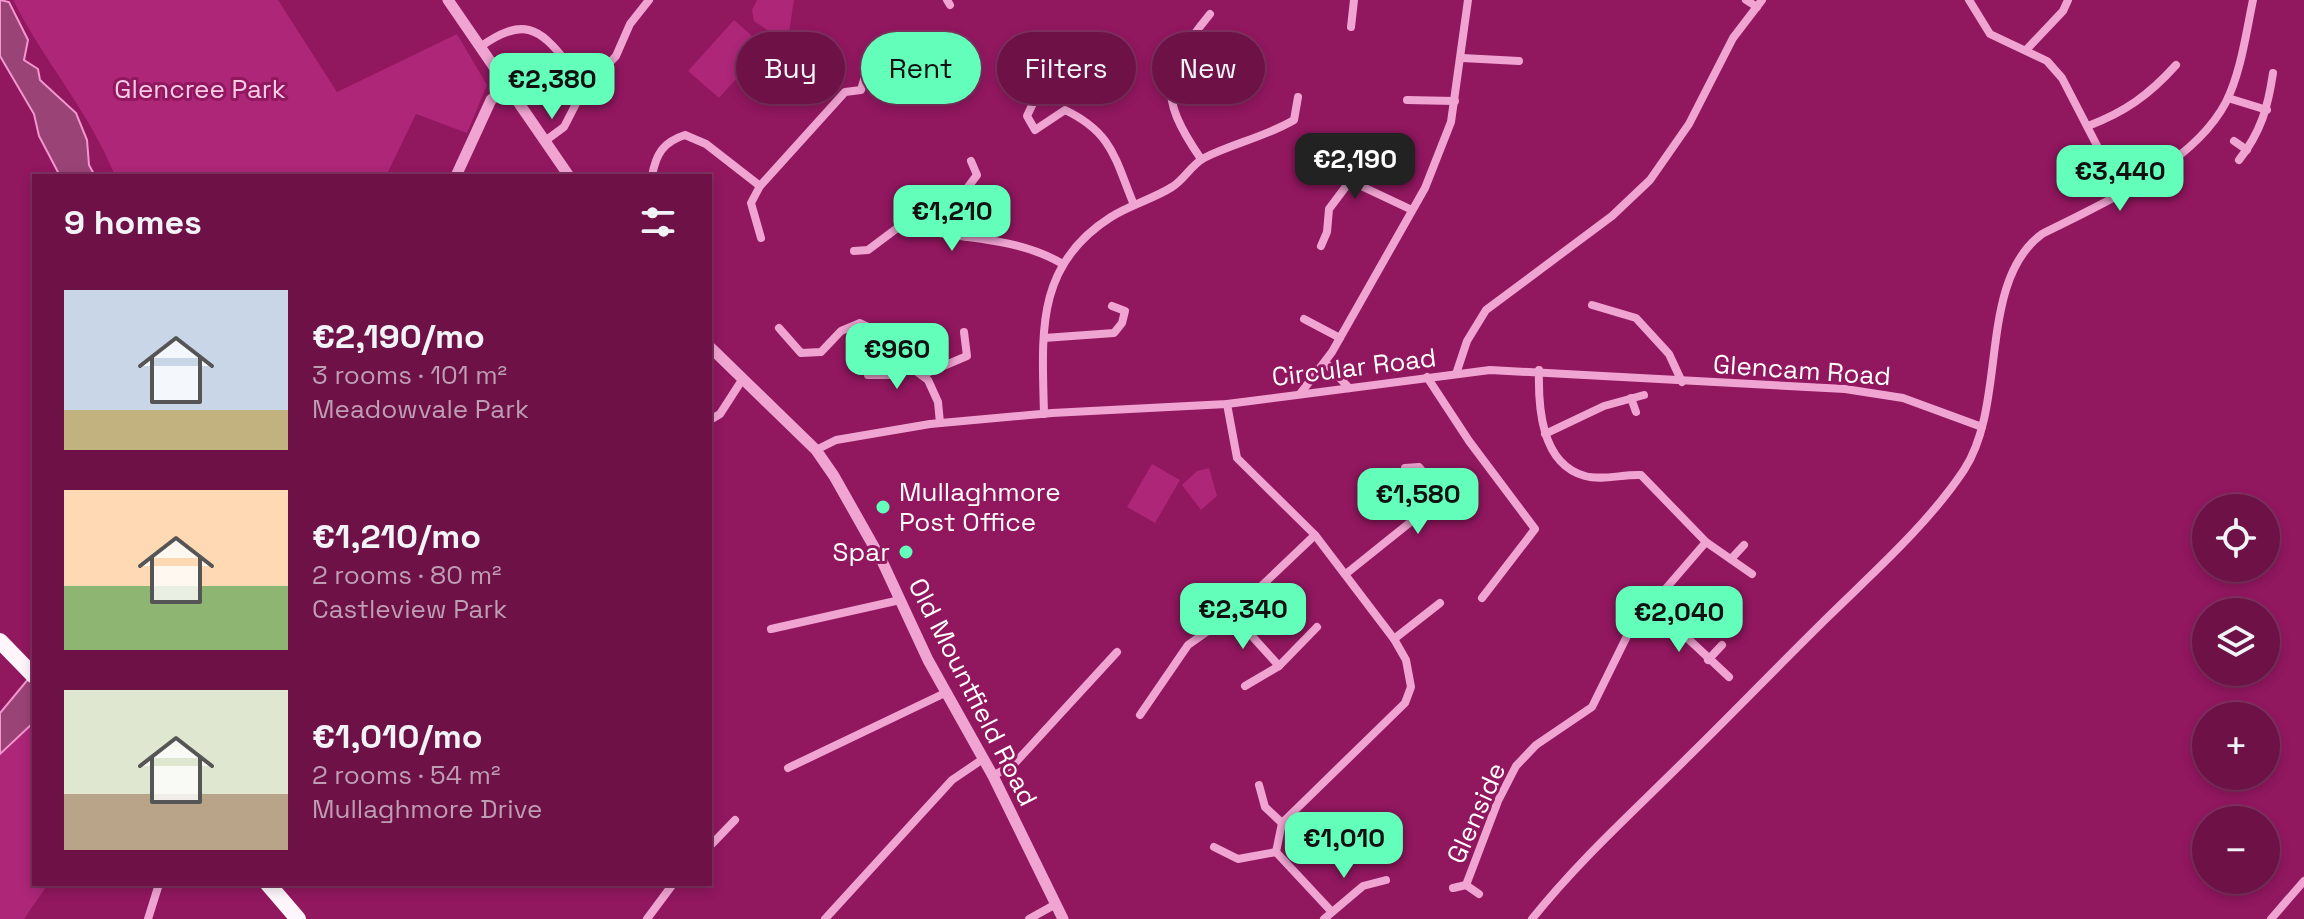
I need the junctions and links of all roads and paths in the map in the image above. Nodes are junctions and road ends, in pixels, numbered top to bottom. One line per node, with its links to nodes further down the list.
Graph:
1 (448, 0): 12 (street)
2 (649, 0): 28 (street)
3 (1354, 0): 11 (street)
4 (1468, 0): 14 (street)
5 (1746, 0): 9 (street)
6 (1969, 0): 13 (street)
7 (2068, 0): 13 (street)
8 (2253, 0): 22 (street)
9 (1760, 4): 57 (street, Circular Road)
10 (1210, 14): 31 (street)
11 (1351, 27)
12 (480, 47): 16 (street); 19 (street)
13 (2027, 49): 27 (street)
14 (1462, 58): 15 (street); 24 (street)
15 (1519, 61)
16 (568, 64)
17 (2176, 65): 27 (street)
18 (2273, 73): 26 (street)
19 (506, 87): 28 (street); 34 (street)
20 (861, 90): 37 (street)
21 (1298, 97): 31 (street)
22 (2228, 98): 26 (street); 38 (street)
23 (1407, 100): 24 (street)
24 (1455, 101): 40 (street)
25 (1033, 104): 39 (street)
26 (2267, 110): 30 (street)
27 (2088, 126): 38 (street)
28 (545, 141): 35 (street)
29 (2234, 141): 30 (street)
30 (2247, 150): 32 (street)
31 (1201, 159): 39 (street)
32 (2239, 160)
33 (971, 161): 41 (street)
34 (457, 174)
35 (568, 174)
36 (652, 174): 37 (street)
37 (760, 186): 42 (street)
38 (2122, 194): 72 (street)
39 (1134, 205): 45 (street)
40 (1412, 210): 43 (street); 52 (street)
41 (967, 237): 44 (street); 45 (street)
42 (761, 238)
43 (1321, 246)
44 (854, 251)
45 (1061, 263): 51 (street)
46 (1592, 305): 62 (street)
47 (1112, 306): 51 (street)
48 (1304, 319): 52 (street)
49 (779, 328): 55 (street)
50 (964, 332): 59 (street)
51 (1044, 338): 69 (street)
52 (1340, 338): 54 (street)
53 (712, 349): 61 (street, Old Mountfield Road)
54 (1325, 362): 63 (street); 64 (street)
55 (908, 365): 58 (street); 59 (street)
56 (1539, 370): 57 (street, Glencam Road); 62 (street, Glencam Road); 73 (street)
57 (1456, 374): 60 (street, Circular Road)
58 (868, 375)
59 (922, 375): 71 (street)
60 (1427, 377): 63 (street, Circular Road); 84 (street)
61 (742, 380): 70 (street); 74 (street, Old Mountfield Road)
62 (1682, 382): 72 (street, Glencam Road)
63 (1349, 388): 64 (street, Circular Road)
64 (1300, 394): 67 (street, Circular Road)
65 (1644, 395): 66 (street)
66 (1631, 398): 68 (street); 73 (street)
67 (1227, 404): 69 (street, Circular Road); 78 (street)
68 (1636, 412)
69 (1044, 414): 71 (street, Circular Road)
70 (712, 419)
71 (940, 423): 74 (street, Circular Road)
72 (1982, 427): 128 (street)
73 (1545, 434): 79 (street)
74 (816, 450): 85 (street, Old Mountfield Road)
75 (1405, 468): 77 (street)
76 (1473, 478): 77 (street)
77 (1443, 496): 82 (street)
78 (1315, 535): 82 (street); 88 (street)
79 (1706, 542): 81 (street); 87 (street, Glenside)
80 (1744, 545): 81 (street)
81 (1731, 559): 83 (street)
82 (1347, 573): 91 (street)
83 (1752, 574)
84 (1482, 598)
85 (900, 600): 90 (street); 100 (street, Old Mountfield Road)
86 (1440, 603): 91 (street)
87 (1652, 605): 95 (street); 113 (street, Glenside)
88 (1232, 614): 96 (street); 101 (street)
89 (1317, 627): 96 (street)
90 (771, 629)
91 (1394, 639): 107 (street)
92 (0, 641): 97 (highway)
93 (1722, 645): 95 (street)
94 (1117, 652): 104 (street)
95 (1708, 660): 98 (street)
96 (1279, 666): 99 (street)
97 (32, 674)
98 (1729, 677)
99 (1245, 686)
100 (945, 693): 102 (street, Old Mountfield Road); 103 (street)
101 (1140, 715)
102 (983, 759): 104 (street, Old Mountfield Road); 124 (street)
103 (788, 768)
104 (993, 776): 119 (street, Old Mountfield Road)
105 (1259, 785): 107 (street)
106 (735, 820): 108 (street)
107 (1282, 823): 110 (street)
108 (712, 844)
109 (1214, 847): 110 (street)
110 (1276, 852): 120 (street)
111 (1386, 880): 120 (street)
112 (2304, 881): 129 (street)
113 (1466, 885): 117 (street, Glenside); 118 (street, Glenside)
114 (158, 886): 121 (street)
115 (270, 886): 122 (highway)
116 (672, 886): 123 (street)
117 (1453, 888)
118 (1479, 894)
119 (1056, 904): 125 (street); 126 (street, Old Mountfield Road)
120 (1331, 911): 127 (street)
121 (148, 919)
122 (298, 919)
123 (647, 919)
124 (825, 919)
125 (1029, 919)
126 (1063, 919)
127 (1324, 919)
128 (1532, 919)
129 (2271, 919)

